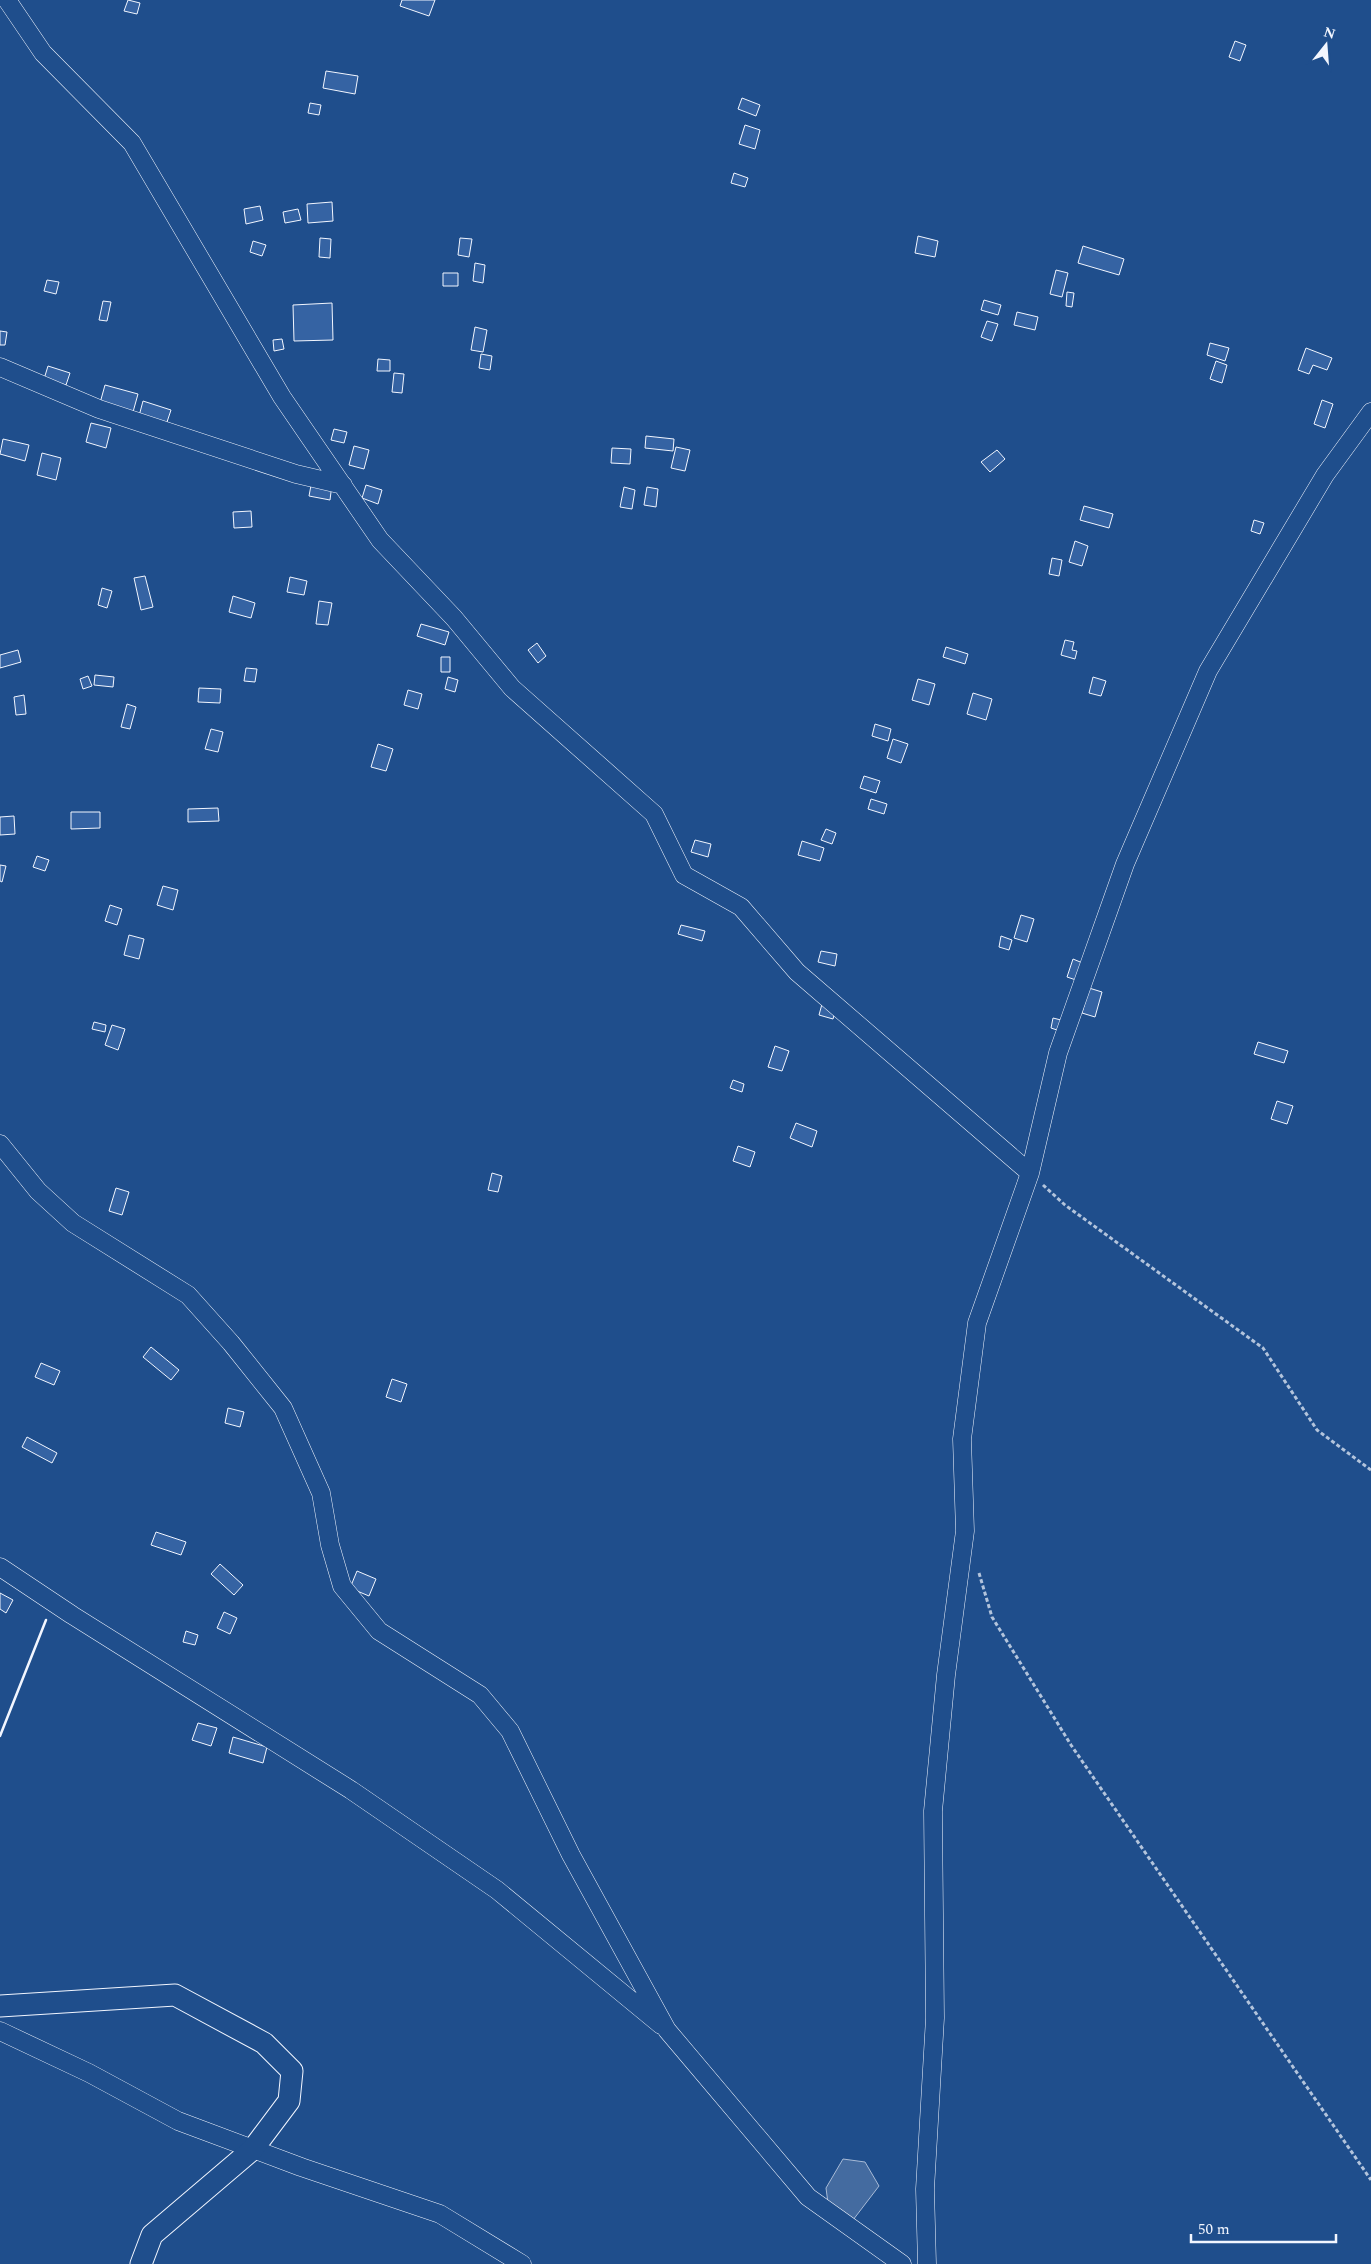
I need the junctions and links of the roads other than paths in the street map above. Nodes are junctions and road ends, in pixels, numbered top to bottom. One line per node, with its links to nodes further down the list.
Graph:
1 (6, 0): 4 (street)
2 (0, 367): 4 (street)
3 (1371, 412): 6 (street)
4 (343, 485): 6 (street)
5 (0, 1144): 9 (street)
6 (1030, 1173): 15 (street)
7 (0, 1567): 9 (street)
8 (0, 2006): 11 (street)
9 (667, 2030): 14 (street)
10 (0, 2032): 11 (street)
11 (253, 2149): 12 (street); 13 (street)
12 (141, 2264)
13 (522, 2264)
14 (902, 2264)
15 (927, 2264)

